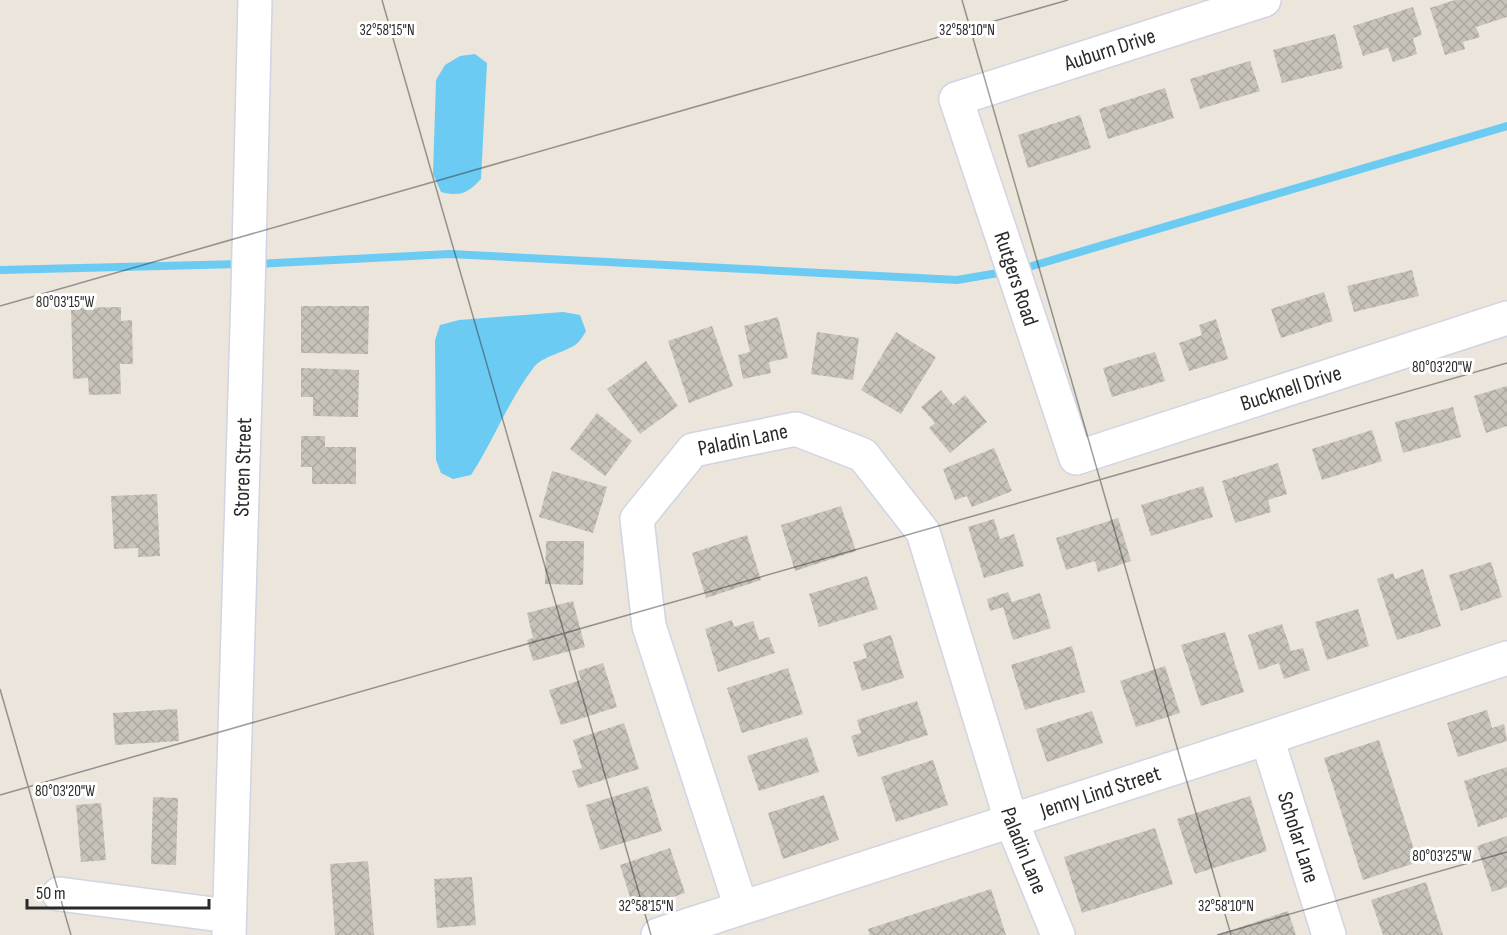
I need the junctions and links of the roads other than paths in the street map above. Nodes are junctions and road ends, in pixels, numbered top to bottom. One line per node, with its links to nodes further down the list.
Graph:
1 (255, 0): 11 (street, Storen Street)
2 (1264, 0): 3 (street, Auburn Drive)
3 (956, 99): 5 (street, Rutgers Road)
4 (1507, 318): 5 (street, Bucknell Drive)
5 (1076, 458)
6 (1507, 658): 7 (street, Jenny Lind Street)
7 (1266, 738): 8 (street, Jenny Lind Street); 14 (street, Scholar Lane)
8 (1011, 820): 10 (street, Jenny Lind Street); 10 (street, Paladin Lane); 13 (street, Paladin Lane)
9 (59, 894): 11 (street)
10 (741, 907): 12 (street, Jenny Lind Street)
11 (229, 925)
12 (658, 935)
13 (1058, 935)
14 (1329, 935)

